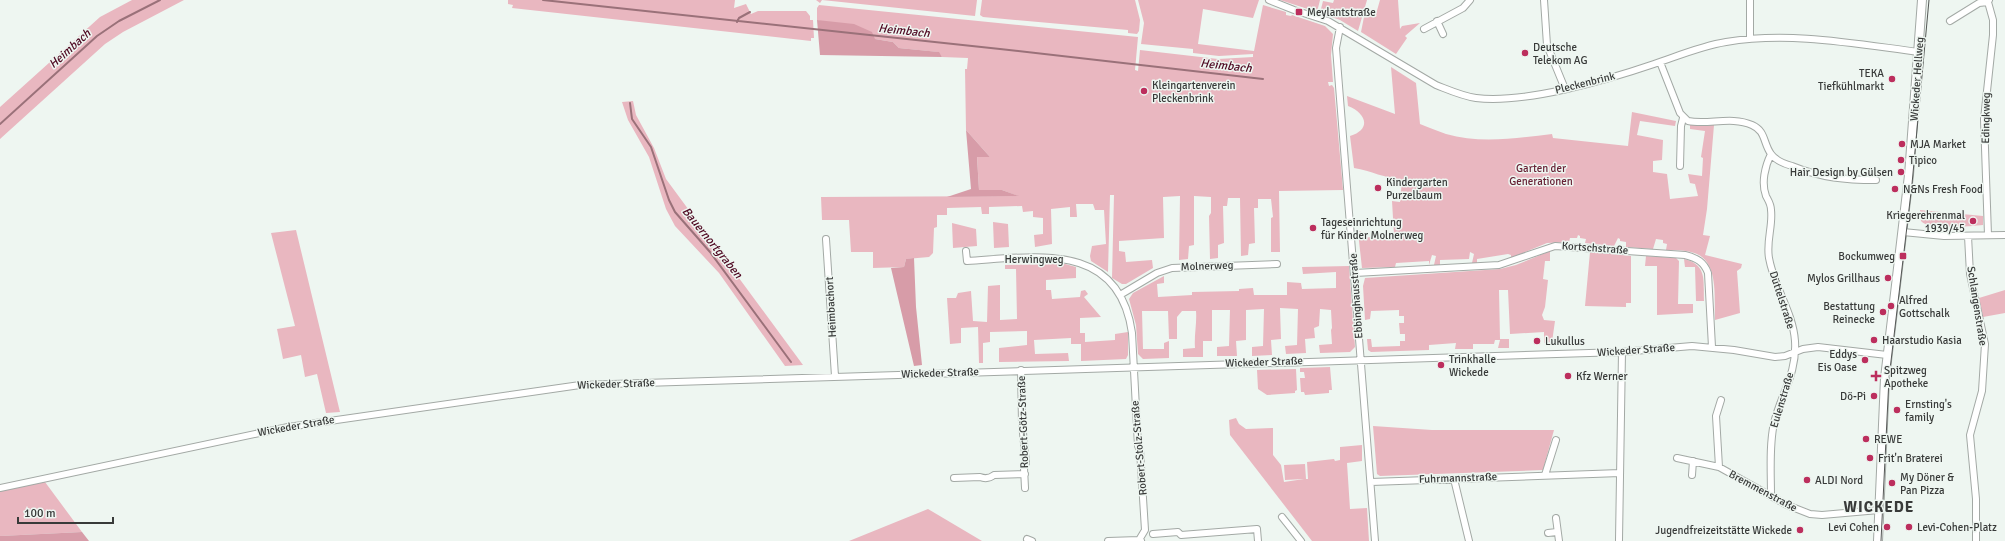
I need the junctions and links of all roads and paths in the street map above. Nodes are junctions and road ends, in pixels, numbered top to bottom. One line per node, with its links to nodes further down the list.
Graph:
1 (1269, 0): 9 (street, Pleckenbrink)
2 (1470, 0): 7 (street)
3 (1544, 0): 15 (street)
4 (1750, 0): 12 (street)
5 (1922, 0): 13 (main road, Wickeder Hellweg)
6 (1988, 1): 8 (street, Edingkweg); 21 (street, Edingkweg)
7 (1437, 21): 10 (street); 11 (street)
8 (1950, 21)
9 (1340, 27): 15 (street, Pleckenbrink); 27 (street, Ebbinghausstraße)
10 (1424, 29)
11 (1444, 34)
12 (1750, 39): 13 (street, Pleckenbrink); 14 (street, Pleckenbrink)
13 (1920, 52): 20 (main road, Wickeder Hellweg)
14 (1660, 62): 15 (street, Pleckenbrink); 16 (street)
15 (1565, 89)
16 (1683, 118): 17 (street); 18 (street)
17 (1771, 154): 19 (street); 31 (street, Düttelstraße)
18 (1680, 166)
19 (1876, 180)
20 (1903, 232): 23 (street); 32 (main road, Wickeder Hellweg)
21 (1988, 235): 22 (street); 23 (street)
22 (2005, 235)
23 (1968, 236): 69 (street, Schlangenstraße)
24 (826, 239): 36 (street, Heimbachort)
25 (966, 251): 28 (street, Herwingweg)
26 (1276, 264): 28 (street, Molnerweg)
27 (1355, 273): 29 (street, Kortschstraße); 33 (street, Ebbinghausstraße)
28 (1120, 295): 34 (street, Herwingweg)
29 (1712, 347): 30 (street, Wickeder Straße); 31 (street, Wickeder Straße)
30 (1622, 352): 33 (street, Wickeder Straße); 42 (street)
31 (1794, 353): 32 (street, Wickeder Straße); 51 (street, Eulenstraße)
32 (1887, 355): 52 (main road, Wickeder Hellweg)
33 (1361, 359): 34 (street, Wickeder Straße); 48 (street, Ebbinghausstraße)
34 (1134, 366): 35 (street, Wickeder Straße); 55 (street, Robert-Stolz-Straße)
35 (1021, 370): 36 (street, Wickeder Straße); 43 (street, Robert-Götz-Straße)
36 (835, 376): 49 (street, Wickeder Straße)
37 (1721, 400): 41 (street, Bremmenstraße)
38 (1556, 440): 44 (street)
39 (1677, 458): 40 (street, Bremmenstraße)
40 (1693, 462): 41 (street, Bremmenstraße); 45 (street)
41 (1719, 468): 51 (street, Bremmenstraße)
42 (1620, 473): 44 (street, Fuhrmannstraße); 60 (street)
43 (1025, 474): 46 (street, Robert-Götz-Straße); 50 (street, Robert-Götz-Straße)
44 (1546, 475): 47 (street, Fuhrmannstraße)
45 (1692, 475)
46 (954, 478)
47 (1454, 479): 48 (street, Fuhrmannstraße); 66 (street)
48 (1371, 482): 65 (street, Ebbinghausstraße)
49 (0, 488)
50 (1025, 488)
51 (1771, 496): 52 (street, Bremmenstraße)
52 (1879, 510): 68 (main road, Wickeder Hellweg)
53 (1282, 517): 64 (street)
54 (1556, 518): 56 (street)
55 (1145, 530): 58 (street); 59 (street)
56 (1557, 532): 57 (street); 67 (street)
57 (1548, 533)
58 (1153, 534): 62 (street); 63 (street)
59 (1140, 540): 61 (street)
60 (1619, 540)
61 (1108, 541)
62 (1149, 541)
63 (1258, 541)
64 (1301, 541)
65 (1375, 541)
66 (1469, 541)
67 (1558, 541)
68 (1878, 541)
69 (1976, 541)

